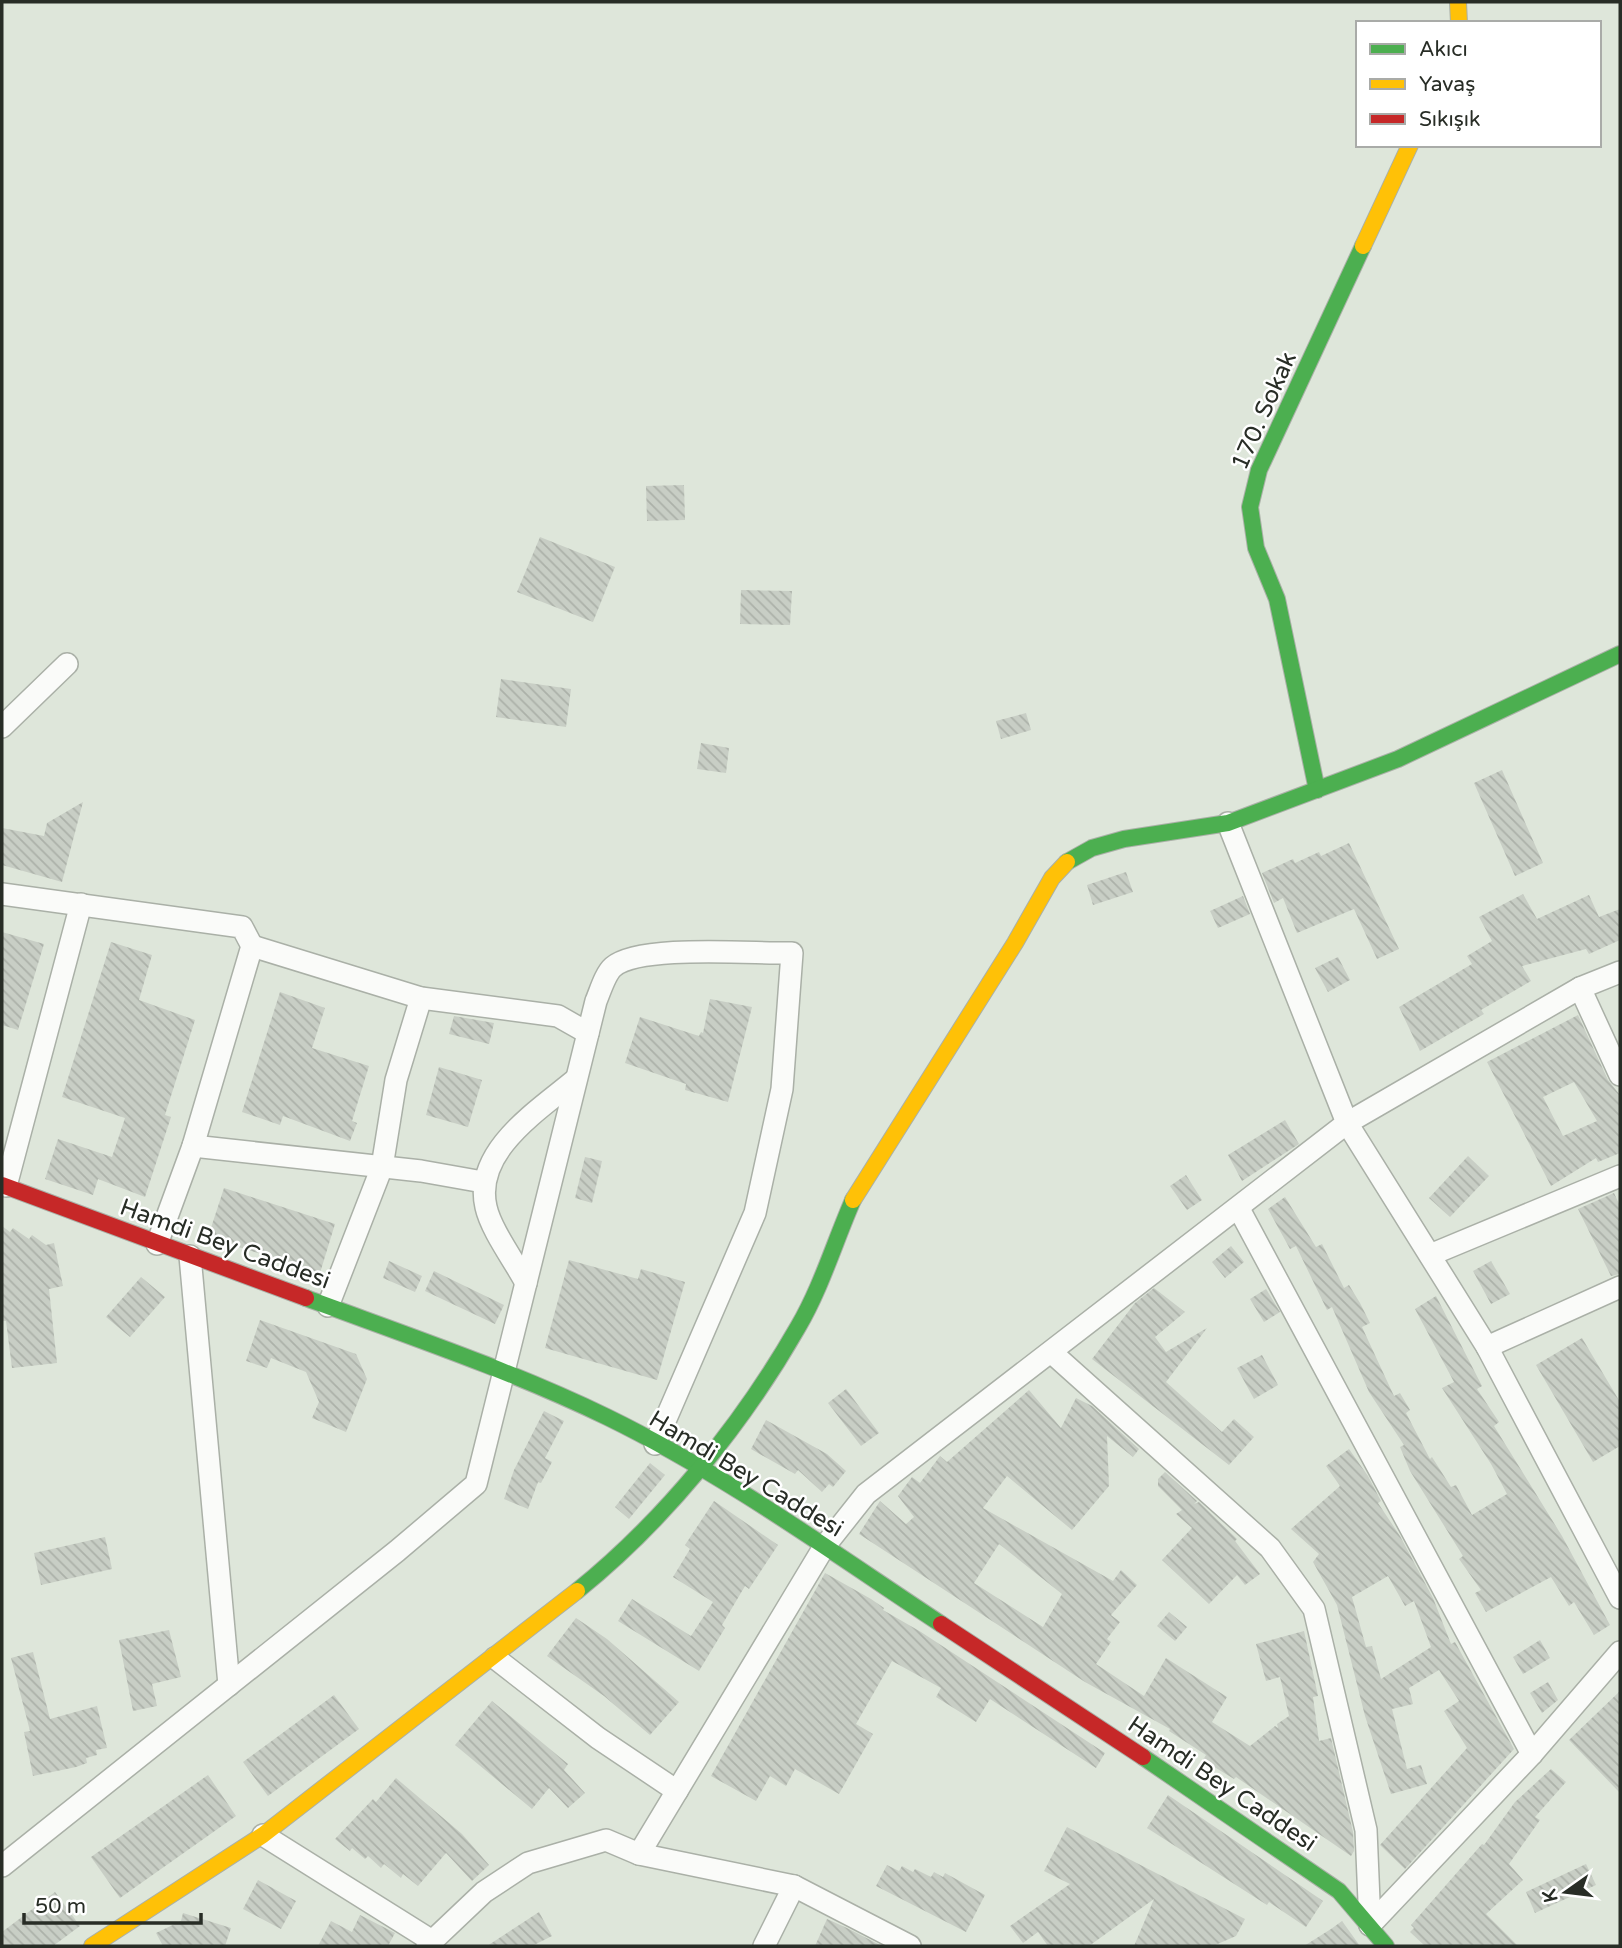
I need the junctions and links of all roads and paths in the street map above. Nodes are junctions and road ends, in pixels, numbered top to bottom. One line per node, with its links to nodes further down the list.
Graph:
1 (1458, 2): 2 (street)
2 (1459, 21)
3 (1409, 147): 7 (street, 170. Sokak)
4 (1620, 654): 7 (street)
5 (67, 664): 6 (street)
6 (2, 727)
7 (1317, 790): 8 (street)
8 (1228, 823): 18 (street); 35 (street)
9 (2, 894): 10 (street)
10 (81, 904): 11 (street); 23 (street)
11 (252, 946): 14 (street); 19 (street)
12 (1620, 972): 13 (street)
13 (1580, 988): 16 (street); 18 (street)
14 (421, 998): 15 (street); 20 (street)
15 (588, 1033): 17 (street); 34 (street)
16 (1620, 1075)
17 (576, 1079): 22 (street); 28 (street)
18 (1347, 1123): 24 (street); 26 (street)
19 (194, 1146): 20 (street); 25 (street)
20 (382, 1167): 22 (street); 30 (street)
21 (1620, 1176): 26 (street)
22 (483, 1182): 28 (street)
23 (4, 1186): 25 (street, Hamdi Bey Caddesi)
24 (1239, 1209): 32 (street); 41 (street)
25 (157, 1244): 27 (street, Hamdi Bey Caddesi)
26 (1430, 1255): 31 (street)
27 (190, 1256): 30 (street, Hamdi Bey Caddesi); 40 (street)
28 (526, 1283): 33 (street)
29 (1620, 1287): 31 (street)
30 (328, 1306): 33 (street, Hamdi Bey Caddesi)
31 (1487, 1348): 37 (street)
32 (1051, 1352): 36 (street); 47 (street)
33 (504, 1373): 34 (street, Hamdi Bey Caddesi); 40 (street)
34 (655, 1444): 35 (street, Hamdi Bey Caddesi)
35 (702, 1470): 36 (street, Hamdi Bey Caddesi); 39 (street)
36 (824, 1548): 42 (street); 47 (street, Hamdi Bey Caddesi)
37 (1620, 1598)
38 (1620, 1652): 41 (street)
39 (495, 1658): 42 (street); 43 (street)
40 (229, 1685): 45 (street)
41 (1532, 1754): 47 (street)
42 (677, 1791): 44 (street)
43 (263, 1835): 48 (street); 49 (street)
44 (639, 1854): 46 (street); 48 (street)
45 (2, 1866)
46 (794, 1886): 50 (street); 51 (street)
47 (1370, 1925): 52 (street, Hamdi Bey Caddesi)
48 (430, 1944)
49 (92, 1946)
50 (764, 1946)
51 (910, 1946)
52 (1386, 1946)

